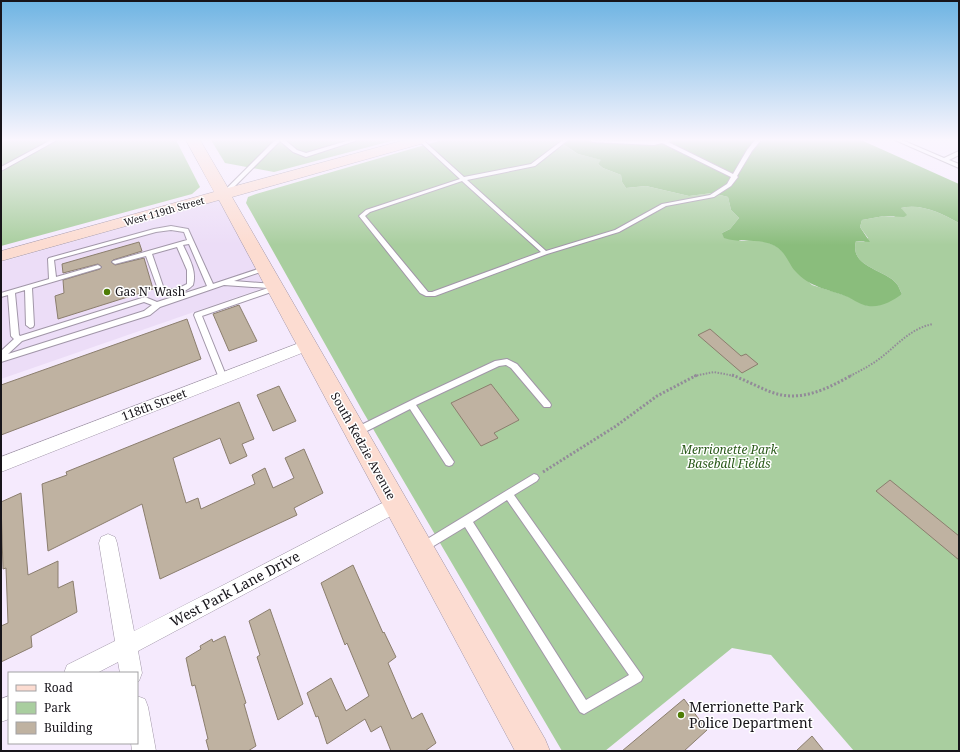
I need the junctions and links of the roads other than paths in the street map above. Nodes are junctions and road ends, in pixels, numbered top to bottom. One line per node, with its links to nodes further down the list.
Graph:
1 (212, 175): 9 (main road, South Kedzie Avenue)
2 (243, 175): 9 (lane)
3 (294, 175): 9 (main road, West 119th Street)
4 (460, 175): 8 (lane)
5 (483, 175): 8 (lane)
6 (732, 175): 7 (lane)
7 (736, 177): 18 (lane)
8 (464, 179): 18 (lane); 18 (lane)
9 (223, 195): 19 (main road, West 119th Street); 24 (main road, South Kedzie Avenue)
10 (150, 231): 11 (lane); 12 (lane); 13 (lane)
11 (122, 239): 15 (lane); 16 (lane)
12 (152, 239)
13 (191, 241): 14 (lane); 26 (lane)
14 (179, 244): 17 (lane); 17 (lane)
15 (124, 247)
16 (83, 250): 20 (lane); 23 (lane)
17 (153, 250): 21 (lane)
18 (545, 253)
19 (1, 256)
20 (85, 258)
21 (115, 262)
22 (98, 267): 23 (lane)
23 (53, 280): 27 (lane)
24 (271, 281): 25 (lane); 25 (lane); 33 (main road, South Kedzie Avenue); 36 (lane)
25 (223, 282): 26 (lane)
26 (211, 286): 30 (lane)
27 (28, 287): 28 (lane); 31 (lane)
28 (11, 292): 29 (lane); 32 (lane)
29 (1, 295)
30 (157, 305): 32 (lane); 35 (lane)
31 (30, 325)
32 (19, 339): 34 (lane)
33 (307, 345): 36 (street, 118th Street); 39 (main road, South Kedzie Avenue)
34 (1, 356)
35 (1, 359)
36 (223, 378): 41 (street, 118th Street)
37 (411, 404): 38 (lane); 39 (lane); 40 (lane)
38 (547, 405)
39 (356, 432): 44 (main road, South Kedzie Avenue)
40 (449, 462)
41 (1, 465)
42 (534, 478): 43 (lane)
43 (508, 494): 45 (lane); 45 (lane)
44 (396, 504): 47 (main road, South Kedzie Avenue); 48 (street, West Park Lane Drive)
45 (466, 520): 47 (lane)
46 (108, 543): 48 (street)
47 (420, 548): 53 (main road, South Kedzie Avenue)
48 (127, 646): 49 (street, West Park Lane Drive); 50 (street)
49 (77, 672)
50 (132, 672)
51 (138, 713): 52 (street)
52 (144, 751)
53 (534, 751)

